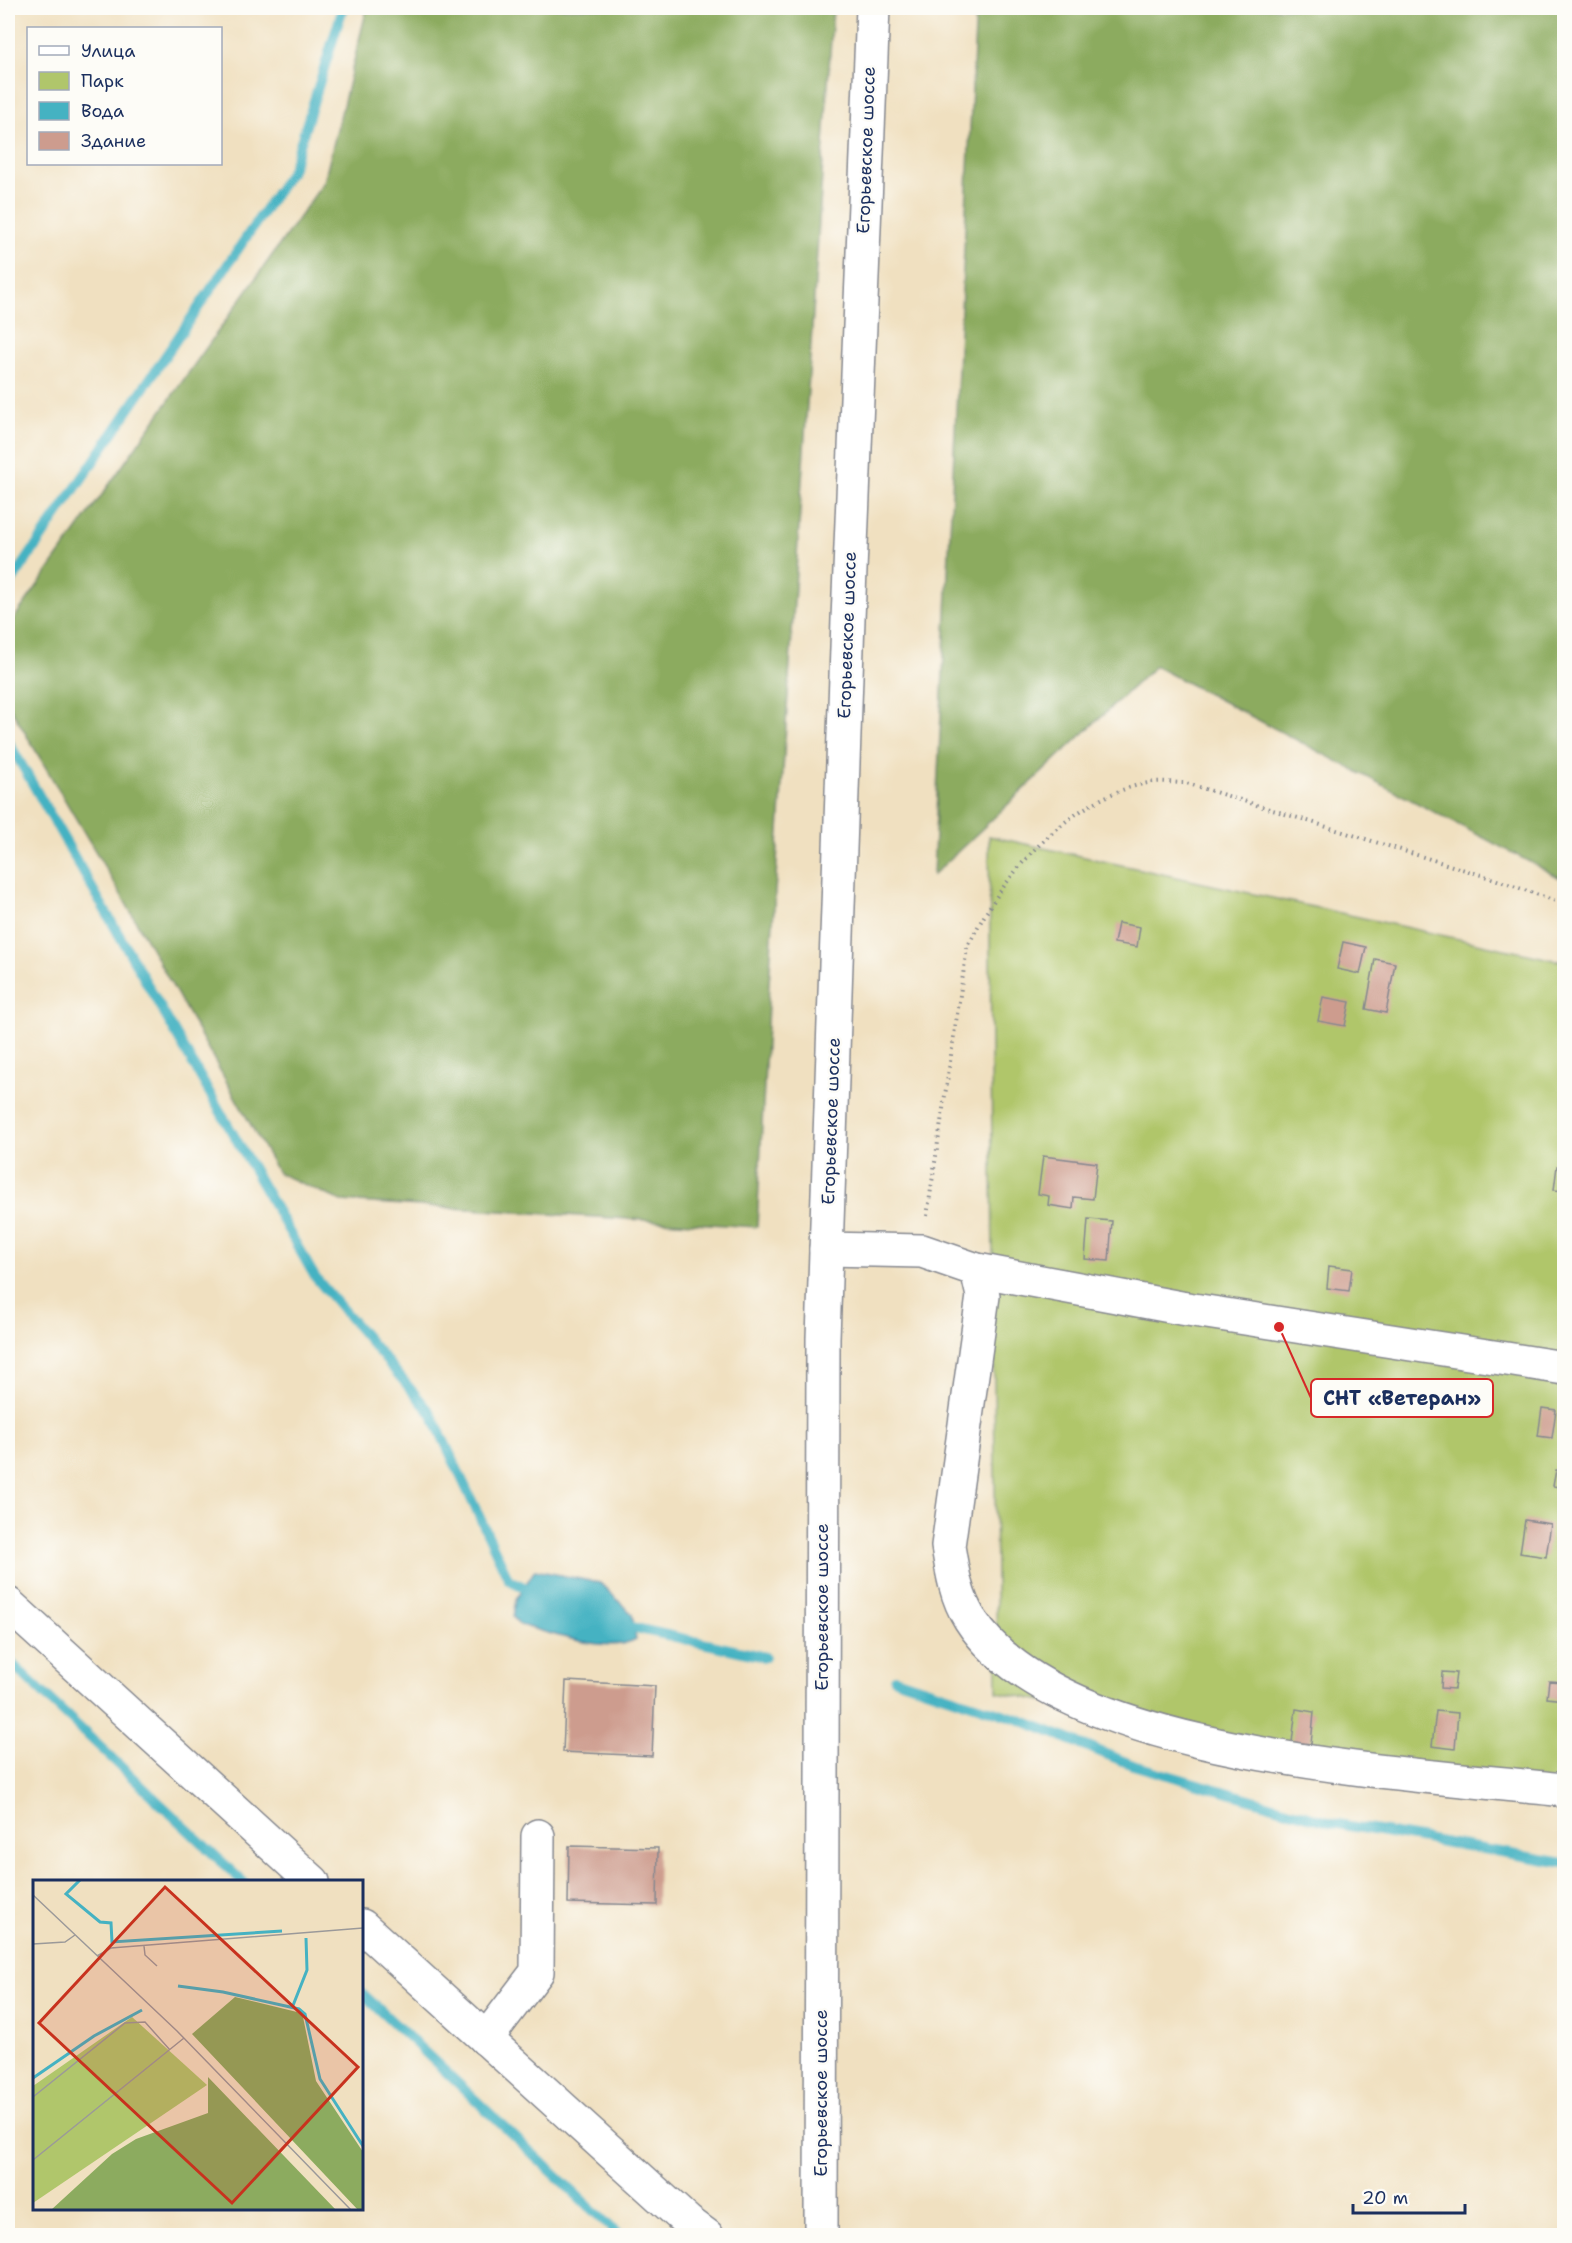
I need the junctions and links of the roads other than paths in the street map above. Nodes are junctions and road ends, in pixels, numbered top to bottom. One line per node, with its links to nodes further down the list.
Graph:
1 (873, 8): 2 (main road, Егорьевское шоссе)
2 (826, 1249): 3 (main road); 12 (main road, Егорьевское шоссе)
3 (977, 1270): 4 (main road); 6 (main road)
4 (1564, 1368)
5 (8, 1604): 8 (main road)
6 (1564, 1790)
7 (538, 1836): 10 (main road)
8 (312, 1880)
9 (363, 1927): 10 (main road)
10 (486, 2039): 11 (main road)
11 (706, 2235)
12 (821, 2235)

